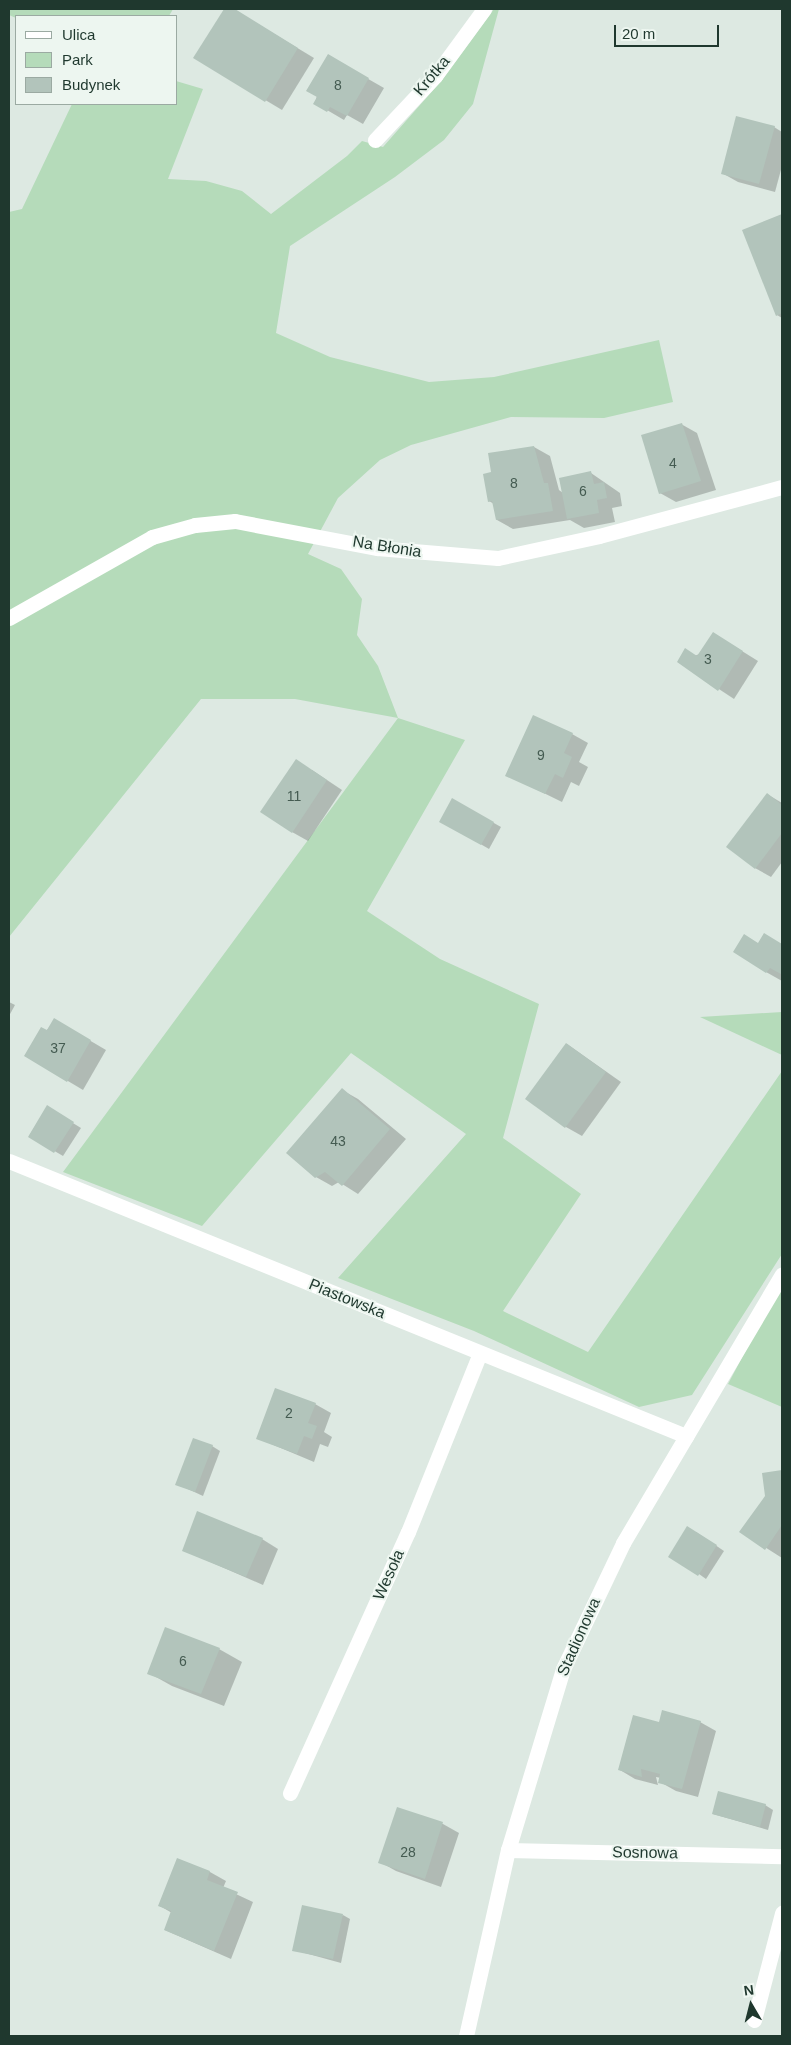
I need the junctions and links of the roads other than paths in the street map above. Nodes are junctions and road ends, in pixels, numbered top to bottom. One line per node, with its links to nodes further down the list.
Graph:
1 (484, 9): 2 (street, Krótka)
2 (375, 140)
3 (782, 487): 4 (street, Na Błonia)
4 (9, 618)
5 (9, 1161): 7 (street, Piastowska)
6 (782, 1274): 8 (street, Stadionowa)
7 (480, 1353): 8 (street, Piastowska); 9 (street, Wesoła)
8 (686, 1436): 10 (street, Stadionowa)
9 (290, 1793)
10 (508, 1850): 11 (street, Sosnowa); 14 (street, Stadionowa)
11 (782, 1856)
12 (782, 1913): 13 (street)
13 (754, 2020)
14 (466, 2036)

